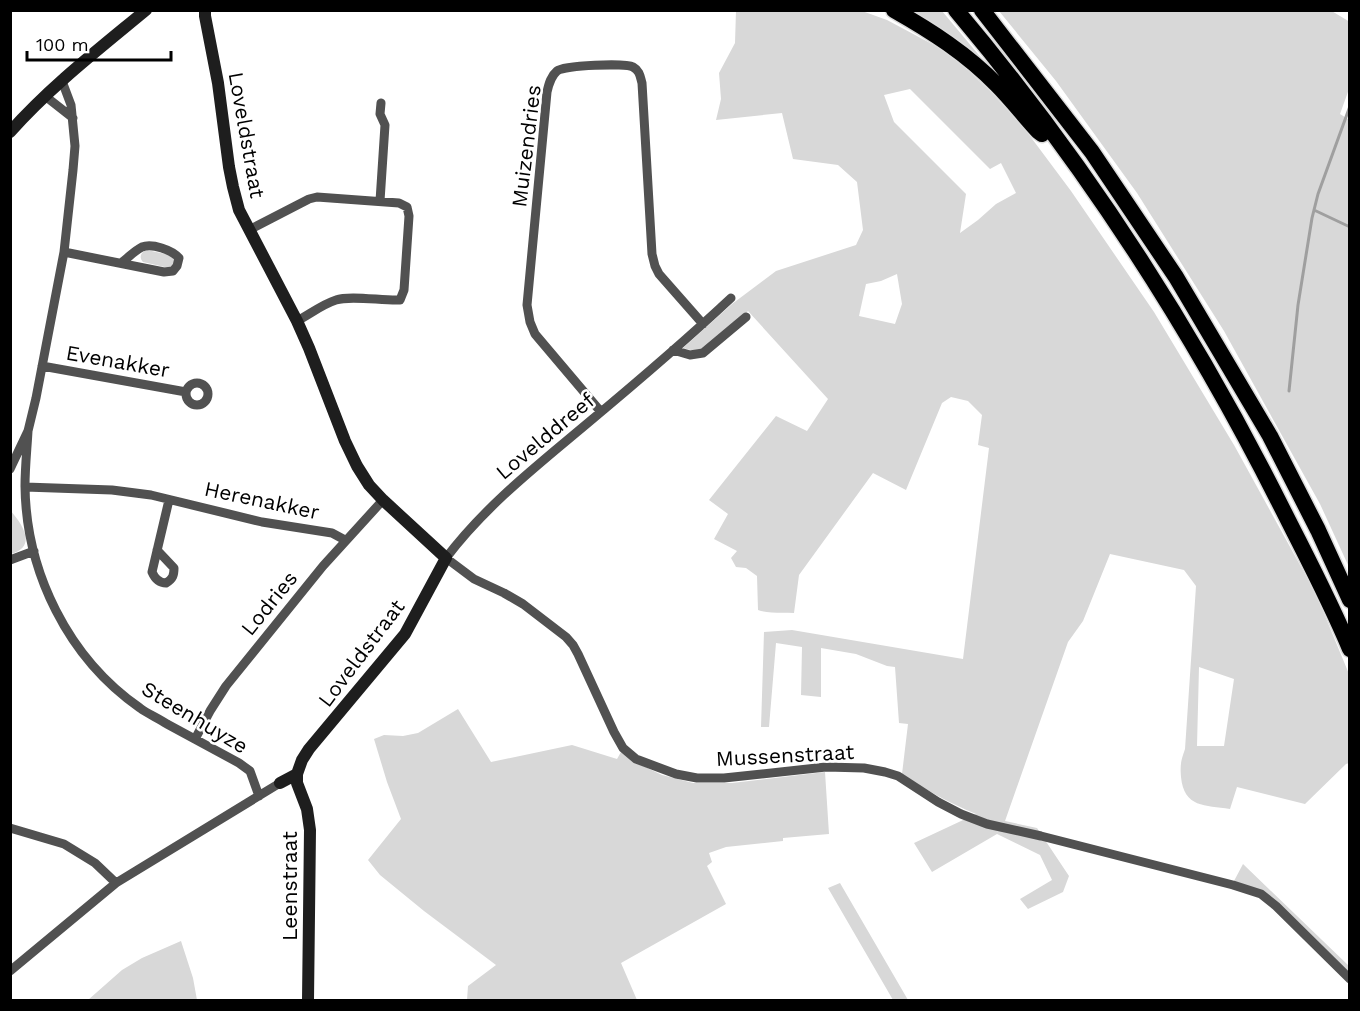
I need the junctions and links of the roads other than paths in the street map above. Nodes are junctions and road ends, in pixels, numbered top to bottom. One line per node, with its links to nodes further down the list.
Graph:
1 (894, 10): 11 (highway)
2 (957, 10): 11 (highway)
3 (982, 10): 34 (highway)
4 (145, 11): 6 (street)
5 (203, 12): 13 (street, Loveldstraat)
6 (62, 81): 7 (street); 9 (street)
7 (45, 96): 9 (street); 10 (street)
8 (381, 103): 12 (street)
9 (73, 118): 14 (street)
10 (10, 132)
11 (1062, 146): 35 (highway)
12 (380, 201): 13 (street); 18 (street)
13 (249, 230): 18 (street, Loveldstraat)
14 (64, 252): 15 (street); 21 (street)
15 (122, 263): 15 (street)
16 (731, 298): 19 (street, Lovelddreef)
17 (746, 317): 20 (street)
18 (297, 321): 28 (street, Loveldstraat)
19 (703, 324): 20 (street, Lovelddreef); 23 (street, Muizendries)
20 (673, 350): 23 (street, Lovelddreef)
21 (42, 366): 22 (street, Evenakker); 24 (street)
22 (186, 392)
23 (601, 412): 32 (street, Lovelddreef)
24 (28, 431): 25 (street); 26 (street, Steenhuyze)
25 (10, 469)
26 (25, 487): 27 (street, Herenakker); 31 (street, Steenhuyze)
27 (170, 500): 29 (street, Herenakker); 30 (street)
28 (383, 500): 29 (street, Lodries); 32 (street, Loveldstraat)
29 (345, 540): 36 (street, Lodries)
30 (157, 550)
31 (34, 551): 33 (street); 36 (street, Steenhuyze)
32 (446, 558): 37 (street, Loveldstraat); 43 (street, Mussenstraat)
33 (10, 560)
34 (1350, 600)
35 (1350, 649)
36 (195, 739): 39 (street, Steenhuyze)
37 (297, 774): 38 (street); 44 (street, Leenstraat)
38 (280, 783): 39 (street)
39 (259, 796): 41 (street)
40 (10, 828): 41 (street)
41 (116, 883): 42 (street)
42 (10, 971)
43 (1350, 979)
44 (308, 1000)

